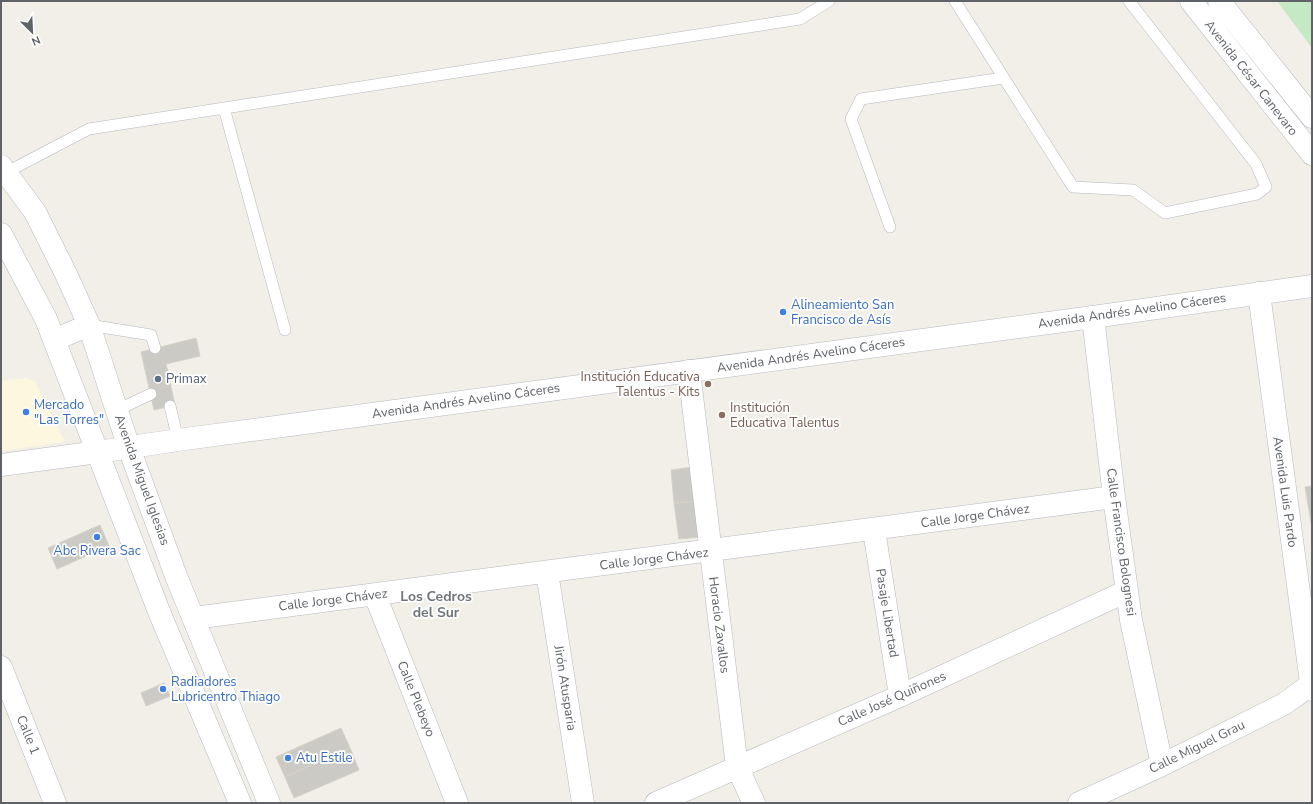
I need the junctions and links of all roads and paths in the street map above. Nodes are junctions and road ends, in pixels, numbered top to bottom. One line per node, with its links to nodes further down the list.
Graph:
1 (829, 1): 7 (lane)
2 (955, 1): 6 (lane)
3 (1129, 1): 6 (lane)
4 (1191, 1): 9 (street, Avenida César Canevaro)
5 (1219, 1): 8 (street, Avenida César Canevaro)
6 (1003, 78): 11 (lane)
7 (224, 108): 10 (lane); 17 (lane)
8 (1312, 117)
9 (1312, 154)
10 (3, 169): 16 (street, Avenida Miguel Iglesias)
11 (890, 227)
12 (1, 234): 18 (street)
13 (1312, 286): 14 (street, Avenida Andrés Avelino Cáceres)
14 (1259, 293): 15 (street, Avenida Andrés Avelino Cáceres); 36 (street, Avenida Luis Pardo)
15 (1093, 317): 20 (street, Avenida Andrés Avelino Cáceres); 28 (street, Calle Francisco Bolognesi)
16 (89, 324): 18 (street); 19 (lane); 23 (street, Avenida Miguel Iglesias)
17 (285, 330)
18 (54, 340): 26 (street)
19 (155, 348)
20 (689, 371): 24 (street, Avenida Andrés Avelino Cáceres); 30 (street, Horacio Zavallos)
21 (151, 394): 23 (lane)
22 (170, 406): 24 (lane)
23 (117, 410): 25 (street, Avenida Miguel Iglesias)
24 (178, 440): 25 (street, Avenida Andrés Avelino Cáceres)
25 (129, 448): 26 (street, Avenida Andrés Avelino Cáceres); 34 (street, Avenida Miguel Iglesias)
26 (98, 452): 27 (street, Avenida Andrés Avelino Cáceres); 42 (street)
27 (1, 466)
28 (1114, 497): 29 (street, Calle Jorge Chávez); 32 (street, Calle Francisco Bolognesi)
29 (874, 530): 30 (street, Calle Jorge Chávez); 37 (street, Pasaje Libertad)
30 (710, 551): 31 (street, Calle Jorge Chávez); 39 (street, Horacio Zavallos)
31 (547, 572): 33 (street, Calle Jorge Chávez); 45 (street, Jirón Atusparia)
32 (1127, 591): 37 (street, Calle José Quiñones); 38 (street, Calle Francisco Bolognesi)
33 (375, 595): 34 (street, Calle Jorge Chávez); 44 (street, Calle Plebeyo)
34 (194, 618): 43 (street, Avenida Miguel Iglesias)
35 (1, 667): 41 (street, Calle 1)
36 (1311, 686): 38 (street, Calle Miguel Grau)
37 (900, 696): 39 (street, Calle José Quiñones)
38 (1162, 765): 47 (street, Calle Miguel Grau)
39 (737, 767): 40 (street, Calle José Quiñones); 46 (street, Horacio Zavallos)
40 (659, 802)
41 (55, 803)
42 (240, 803)
43 (269, 803)
44 (457, 803)
45 (583, 803)
46 (754, 803)
47 (1079, 803)

